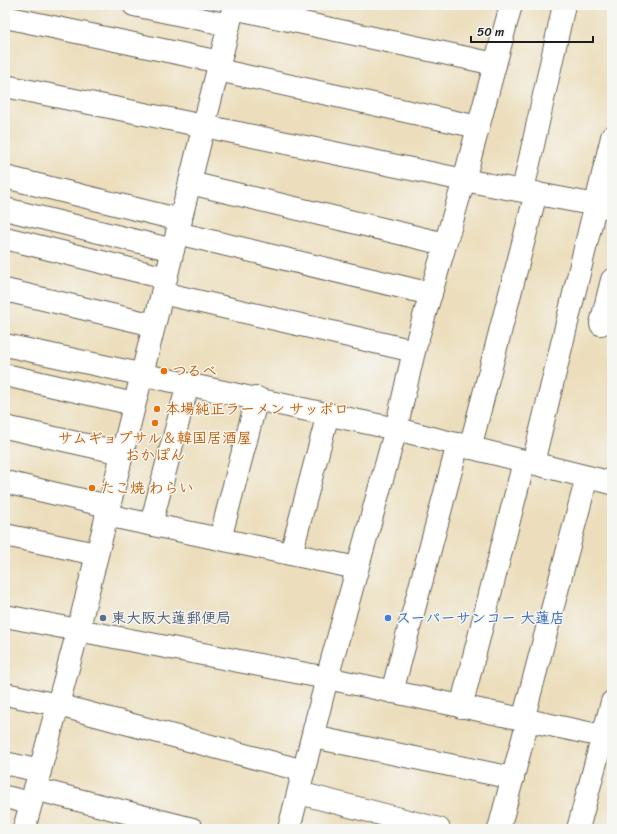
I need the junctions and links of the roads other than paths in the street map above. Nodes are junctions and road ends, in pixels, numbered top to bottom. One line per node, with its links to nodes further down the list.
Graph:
1 (134, 5): 4 (street)
2 (510, 5): 6 (street)
3 (564, 5): 15 (street)
4 (232, 13): 6 (street); 7 (street)
5 (5, 17): 7 (street)
6 (495, 64): 10 (street)
7 (219, 66): 9 (street); 10 (street)
8 (5, 86): 9 (street)
9 (204, 126): 13 (street); 14 (street)
10 (478, 127): 13 (street)
11 (612, 137): 16 (street)
12 (5, 177): 18 (street)
13 (464, 180): 15 (street); 20 (street)
14 (190, 183): 18 (street); 20 (street)
15 (530, 192): 16 (street); 37 (street)
16 (604, 206): 39 (street)
17 (5, 209): 18 (street)
18 (177, 234): 22 (street); 24 (street)
19 (5, 238): 22 (street)
20 (445, 244): 24 (street)
21 (612, 280): 25 (street)
22 (164, 285): 26 (street); 28 (street)
23 (5, 290): 26 (street)
24 (431, 294): 28 (street)
25 (601, 324)
26 (154, 325): 29 (street)
27 (5, 345): 29 (street)
28 (414, 351): 36 (street)
29 (142, 374): 31 (street); 33 (street)
30 (5, 375): 33 (street)
31 (188, 384): 32 (street); 44 (street)
32 (257, 398): 34 (street); 46 (street)
33 (134, 404): 38 (street)
34 (328, 414): 36 (street); 48 (street)
35 (5, 427): 38 (street)
36 (396, 429): 37 (street); 49 (street)
37 (464, 446): 39 (street); 53 (street)
38 (122, 453): 43 (street)
39 (529, 462): 40 (street); 57 (street)
40 (587, 477): 42 (street); 58 (street)
41 (5, 482): 43 (street)
42 (612, 483)
43 (107, 510): 44 (street); 47 (street)
44 (151, 524): 46 (street)
45 (5, 535): 47 (street)
46 (220, 539): 48 (street)
47 (96, 554): 51 (street)
48 (291, 554): 49 (street)
49 (357, 568): 52 (street)
50 (5, 616): 51 (street)
51 (78, 631): 52 (street); 56 (street)
52 (326, 678): 53 (street); 59 (street)
53 (392, 692): 57 (street)
54 (5, 694): 56 (street)
55 (612, 702): 60 (street)
56 (58, 705): 62 (street); 64 (street)
57 (461, 707): 58 (street)
58 (525, 720): 60 (street); 63 (street)
59 (313, 737): 62 (street); 63 (street)
60 (607, 737): 72 (street)
61 (5, 763): 64 (street)
62 (304, 772): 65 (street)
63 (513, 778): 71 (street)
64 (35, 788): 66 (street); 67 (street); 68 (street)
65 (299, 793): 69 (street); 70 (street)
66 (5, 797)
67 (24, 829)
68 (192, 829)
69 (290, 829)
70 (439, 829)
71 (499, 829)
72 (578, 829)

